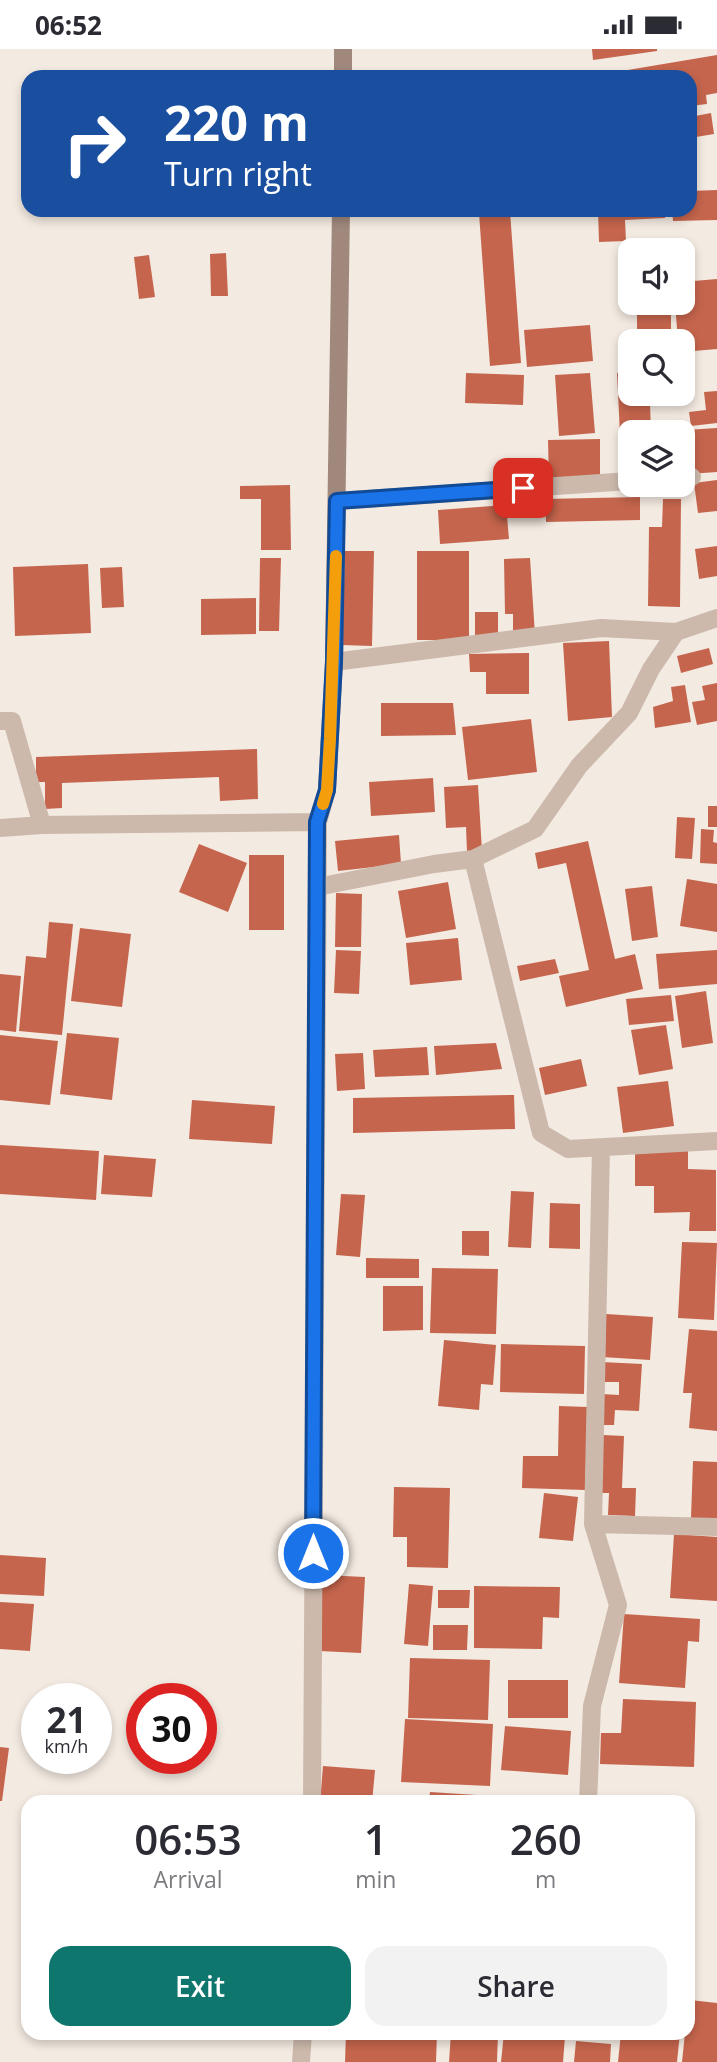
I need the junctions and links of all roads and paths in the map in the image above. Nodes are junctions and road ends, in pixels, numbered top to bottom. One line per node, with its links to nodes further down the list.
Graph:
1 (343, 49): 2 (street)
2 (343, 70)
3 (341, 217): 5 (street)
4 (618, 482): 5 (street)
5 (337, 501): 8 (street)
6 (717, 618): 7 (street)
7 (676, 632): 8 (street); 13 (street)
8 (334, 662): 10 (street)
9 (0, 722): 11 (street)
10 (317, 822): 11 (street); 14 (street)
11 (42, 825): 12 (street)
12 (0, 828)
13 (473, 859): 14 (street); 16 (street)
14 (317, 887): 19 (street)
15 (717, 1141): 16 (street)
16 (601, 1148): 17 (street)
17 (593, 1524): 18 (street); 20 (street)
18 (717, 1527)
19 (312, 1795)
20 (587, 1795)
21 (303, 2040): 22 (street)
22 (301, 2062)

